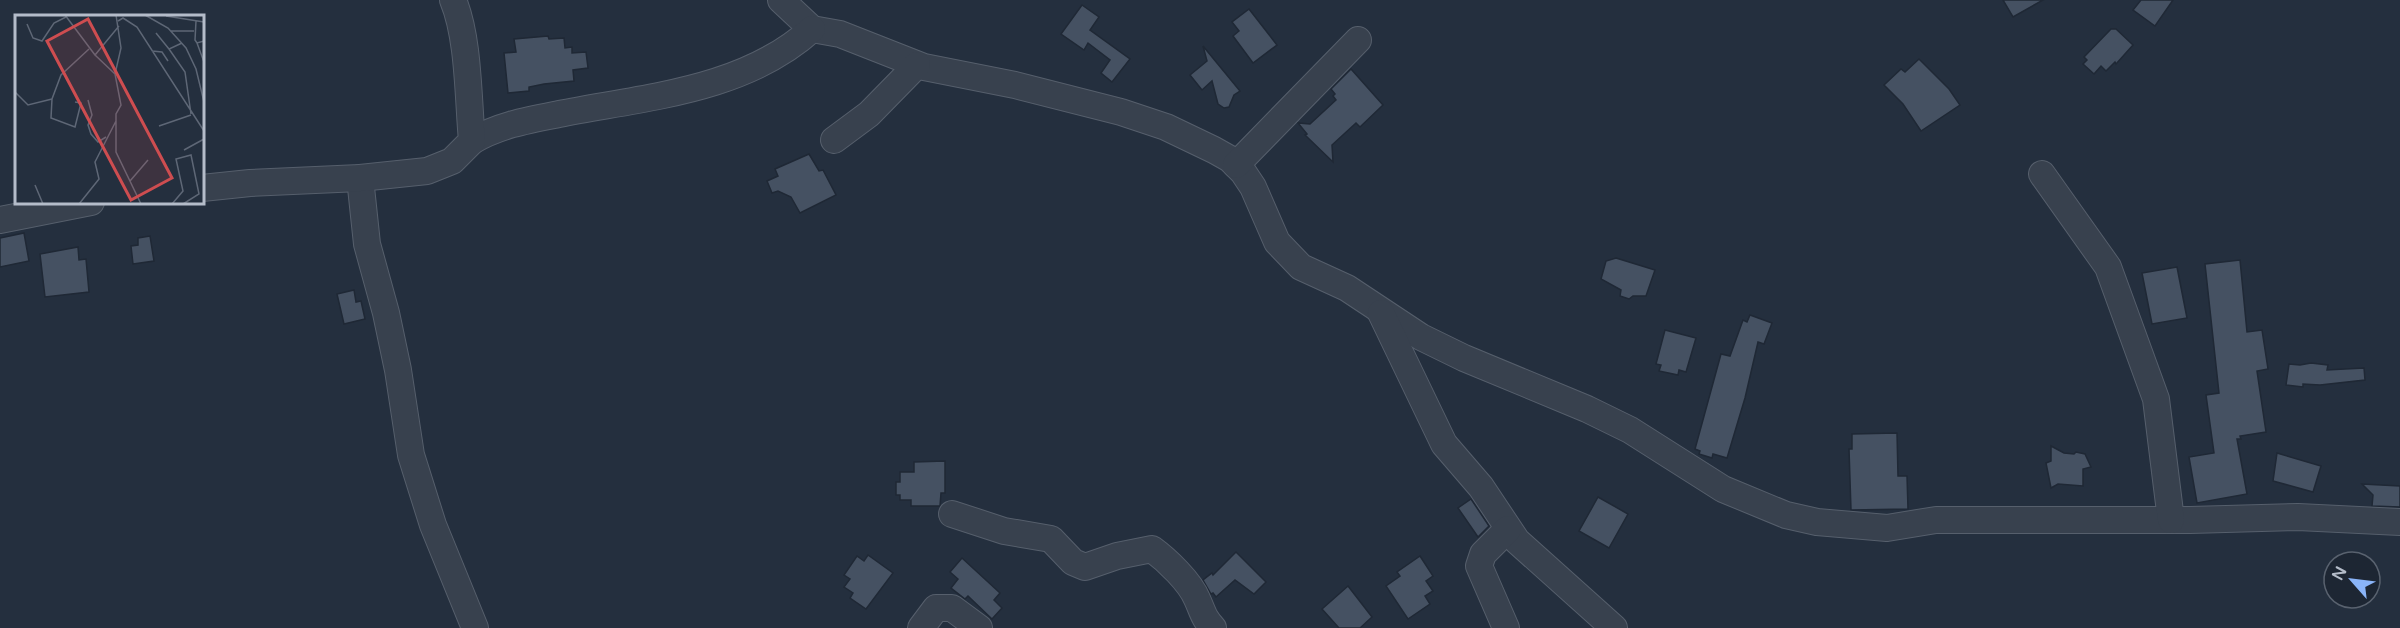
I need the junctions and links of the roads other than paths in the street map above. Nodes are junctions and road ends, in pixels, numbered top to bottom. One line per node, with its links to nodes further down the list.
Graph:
1 (453, 0): 7 (street)
2 (781, 0): 3 (street)
3 (812, 29): 5 (street); 7 (street)
4 (1358, 40): 8 (street)
5 (916, 65): 6 (street); 8 (street)
6 (834, 140)
7 (472, 141): 10 (street)
8 (1236, 165): 14 (street)
9 (2042, 174): 16 (street)
10 (360, 178): 11 (street); 19 (street)
11 (204, 188)
12 (81, 204): 13 (street)
13 (0, 220)
14 (1381, 313): 16 (street); 18 (street)
15 (952, 514): 22 (street)
16 (2171, 520): 17 (street)
17 (2400, 522)
18 (1508, 529): 23 (street); 24 (street)
19 (475, 628)
20 (921, 628): 21 (street)
21 (979, 628)
22 (1212, 628)
23 (1506, 628)
24 (1614, 628)

